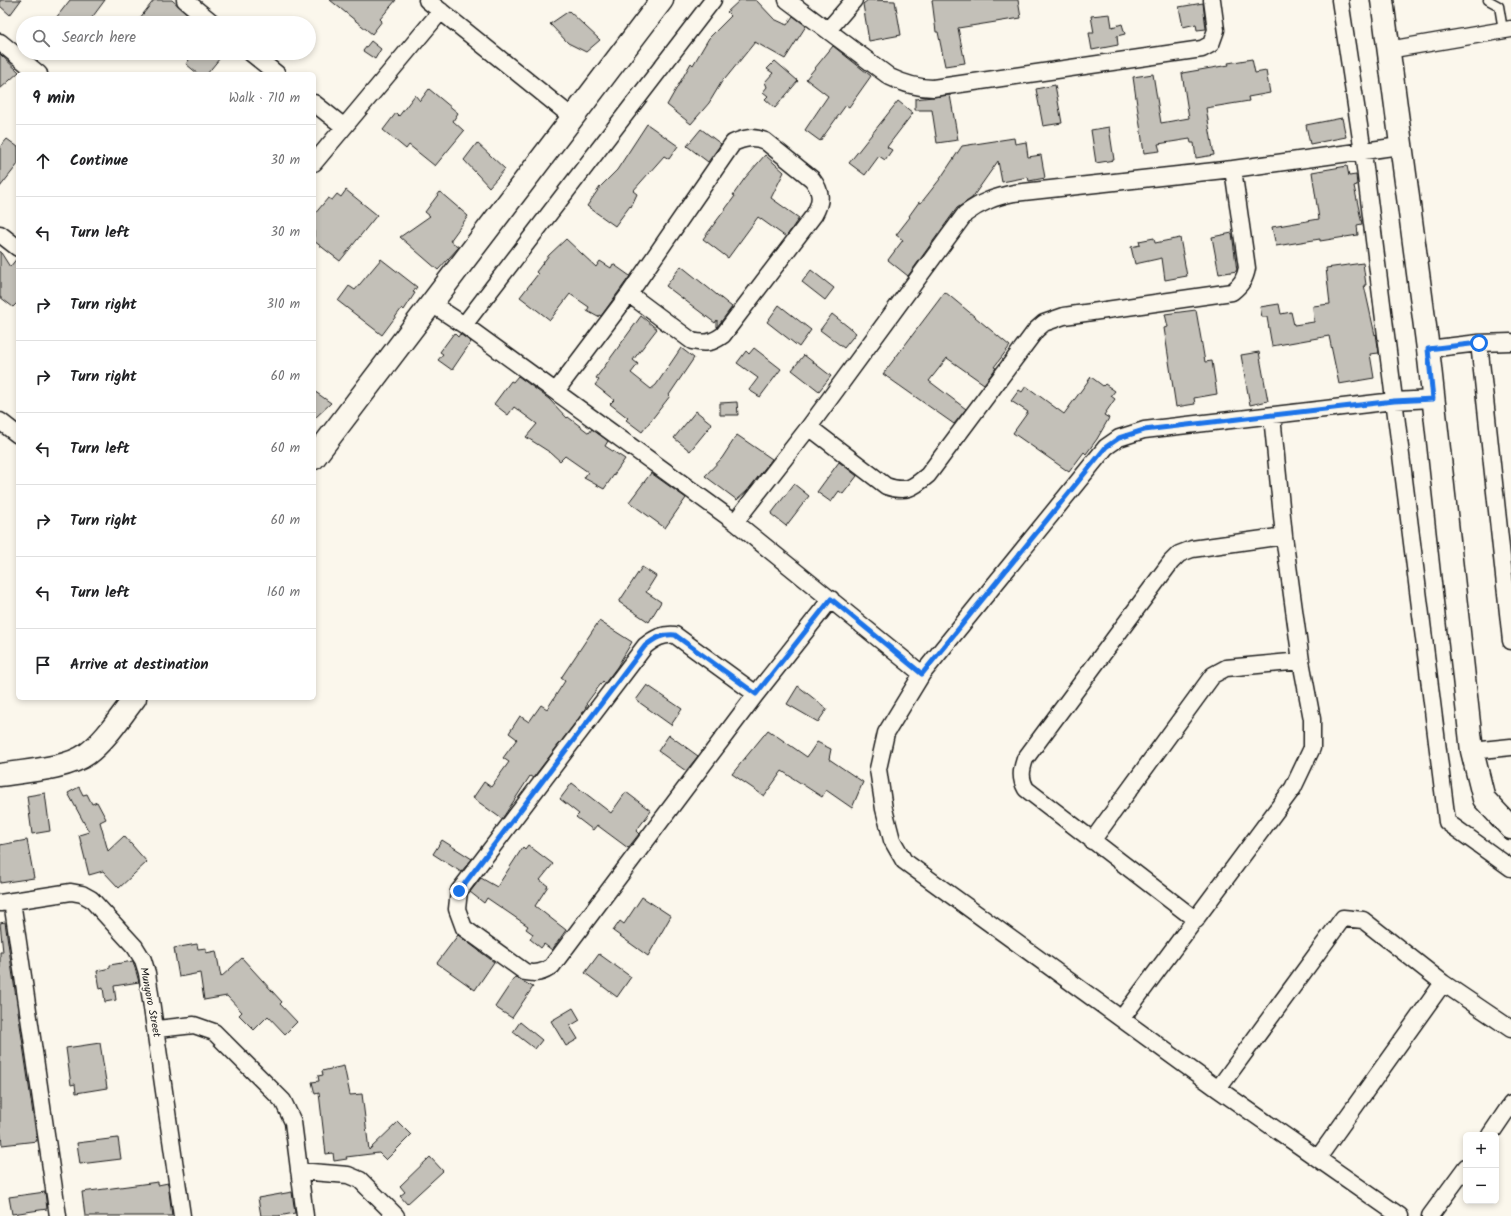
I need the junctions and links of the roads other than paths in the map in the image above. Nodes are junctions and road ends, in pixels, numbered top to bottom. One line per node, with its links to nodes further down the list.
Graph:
1 (184, 0): 12 (street)
2 (427, 0): 11 (street)
3 (662, 0): 23 (street)
4 (713, 0): 33 (street)
5 (788, 0): 13 (street)
6 (854, 0): 13 (street)
7 (1212, 0): 13 (street)
8 (1340, 0): 26 (street)
9 (1382, 0): 16 (street)
10 (1488, 0): 14 (lane)
11 (441, 12): 23 (street); 24 (street)
12 (204, 16)
13 (828, 30)
14 (1507, 30): 16 (street)
15 (0, 42): 17 (street)
16 (1388, 50): 25 (street)
17 (16, 55)
18 (22, 60): 20 (street)
19 (260, 60): 21 (street)
20 (37, 72)
21 (275, 72)
22 (316, 105): 24 (street)
23 (572, 117): 32 (street)
24 (343, 126): 27 (street)
25 (1400, 146): 26 (street); 36 (street)
26 (1363, 152): 28 (street); 39 (street)
27 (316, 160)
28 (1233, 169): 42 (street); 42 (street)
29 (0, 234): 30 (street)
30 (16, 246)
31 (629, 294): 31 (street); 37 (street)
32 (432, 304): 33 (street); 44 (street)
33 (464, 325): 37 (street)
34 (1511, 342): 35 (street)
35 (1479, 343): 36 (street); 48 (street)
36 (1428, 349): 38 (street)
37 (556, 391): 45 (street)
38 (1433, 399): 39 (street); 54 (street)
39 (1394, 401): 40 (street); 58 (street)
40 (1272, 416): 46 (street); 50 (street)
41 (0, 421): 43 (street)
42 (809, 427): 45 (street)
43 (16, 433)
44 (316, 455)
45 (736, 522): 47 (street)
46 (1284, 536): 49 (street); 57 (street)
47 (831, 599): 50 (street); 51 (street)
48 (1511, 640)
49 (1301, 661): 57 (street); 60 (street)
50 (922, 674): 62 (street)
51 (756, 694): 51 (street)
52 (133, 700): 55 (street)
53 (1511, 747): 54 (street)
54 (1472, 751): 56 (street)
55 (0, 775)
56 (1511, 828)
57 (1092, 841): 60 (street)
58 (1511, 868)
59 (6, 902): 63 (street, Munyoro Street); 71 (street)
60 (1196, 920): 62 (street)
61 (1443, 983): 64 (street); 65 (street); 68 (street)
62 (1122, 1018): 65 (street)
63 (156, 1029): 70 (street); 72 (street, Munyoro Street)
64 (1511, 1029)
65 (1218, 1088): 68 (street)
66 (1511, 1104): 67 (street)
67 (1492, 1132)
68 (1318, 1158): 75 (street)
69 (1465, 1168): 76 (street)
70 (299, 1171): 73 (street); 74 (street)
71 (58, 1216)
72 (182, 1216)
73 (305, 1216)
74 (396, 1216)
75 (1400, 1216)
76 (1430, 1216)

